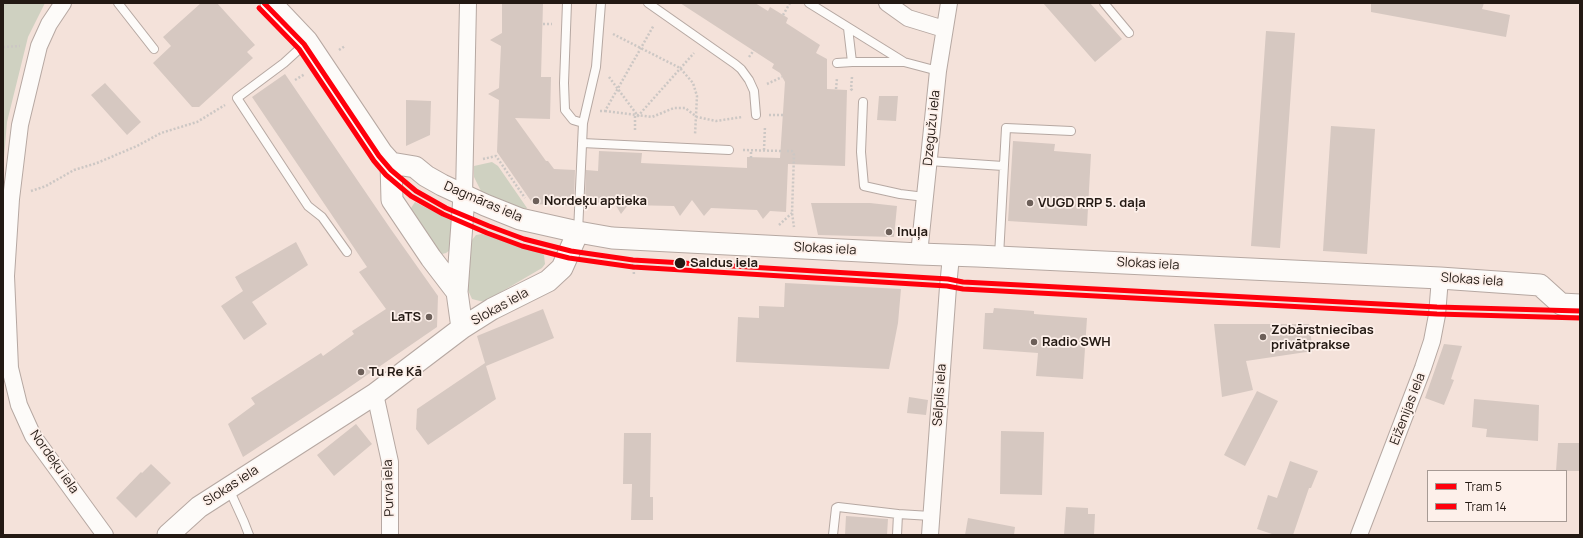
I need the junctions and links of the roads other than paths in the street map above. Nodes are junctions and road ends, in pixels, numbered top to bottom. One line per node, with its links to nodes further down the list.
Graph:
1 (62, 3): 41 (street, Nordeķu iela)
2 (118, 3): 16 (lane)
3 (271, 3): 15 (street)
4 (468, 3): 30 (street)
5 (567, 3): 23 (lane)
6 (602, 3): 23 (lane)
7 (648, 3): 22 (lane)
8 (809, 3): 12 (lane)
9 (887, 3): 13 (street)
10 (949, 3): 13 (street, Dzegužu iela)
11 (1104, 3): 14 (lane)
12 (848, 28): 17 (lane); 18 (lane)
13 (944, 29): 20 (street, Dzegužu iela)
14 (1129, 33)
15 (307, 41): 28 (street); 33 (lane)
16 (154, 49)
17 (852, 62): 18 (lane); 19 (lane)
18 (904, 62): 20 (lane)
19 (837, 64)
20 (938, 71): 27 (street, Dzegužu iela)
21 (863, 102): 31 (lane)
22 (756, 115)
23 (584, 123): 25 (lane)
24 (1071, 131): 29 (lane)
25 (582, 143): 26 (lane); 32 (lane)
26 (729, 150)
27 (930, 161): 29 (lane); 31 (street, Dzegužu iela)
28 (391, 163): 30 (street, Dagmāras iela); 38 (street)
29 (1003, 166): 36 (lane)
30 (464, 196): 32 (street, Dagmāras iela); 38 (street)
31 (925, 197): 34 (street, Dzegužu iela)
32 (578, 232): 34 (street, Slokas iela); 40 (street, Slokas iela)
33 (347, 252)
34 (919, 254): 35 (street, Slokas iela)
35 (951, 256): 36 (street, Slokas iela); 45 (street, Sēlpils iela)
36 (999, 257): 37 (street, Slokas iela)
37 (1440, 278): 39 (street, Slokas iela); 53 (street, Eiženijas iela)
38 (456, 292): 40 (street)
39 (1571, 304)
40 (462, 328): 42 (street, Slokas iela)
41 (6, 367): 46 (street, Nordeķu iela)
42 (375, 394): 43 (street, Slokas iela); 49 (street, Purva iela)
43 (228, 488): 47 (street, Slokas iela); 48 (lane)
44 (898, 514): 45 (lane); 50 (lane); 51 (lane)
45 (931, 516): 52 (street, Sēlpils iela)
46 (105, 535)
47 (168, 535)
48 (249, 535)
49 (390, 535)
50 (833, 535)
51 (897, 535)
52 (930, 535)
53 (1359, 535)

